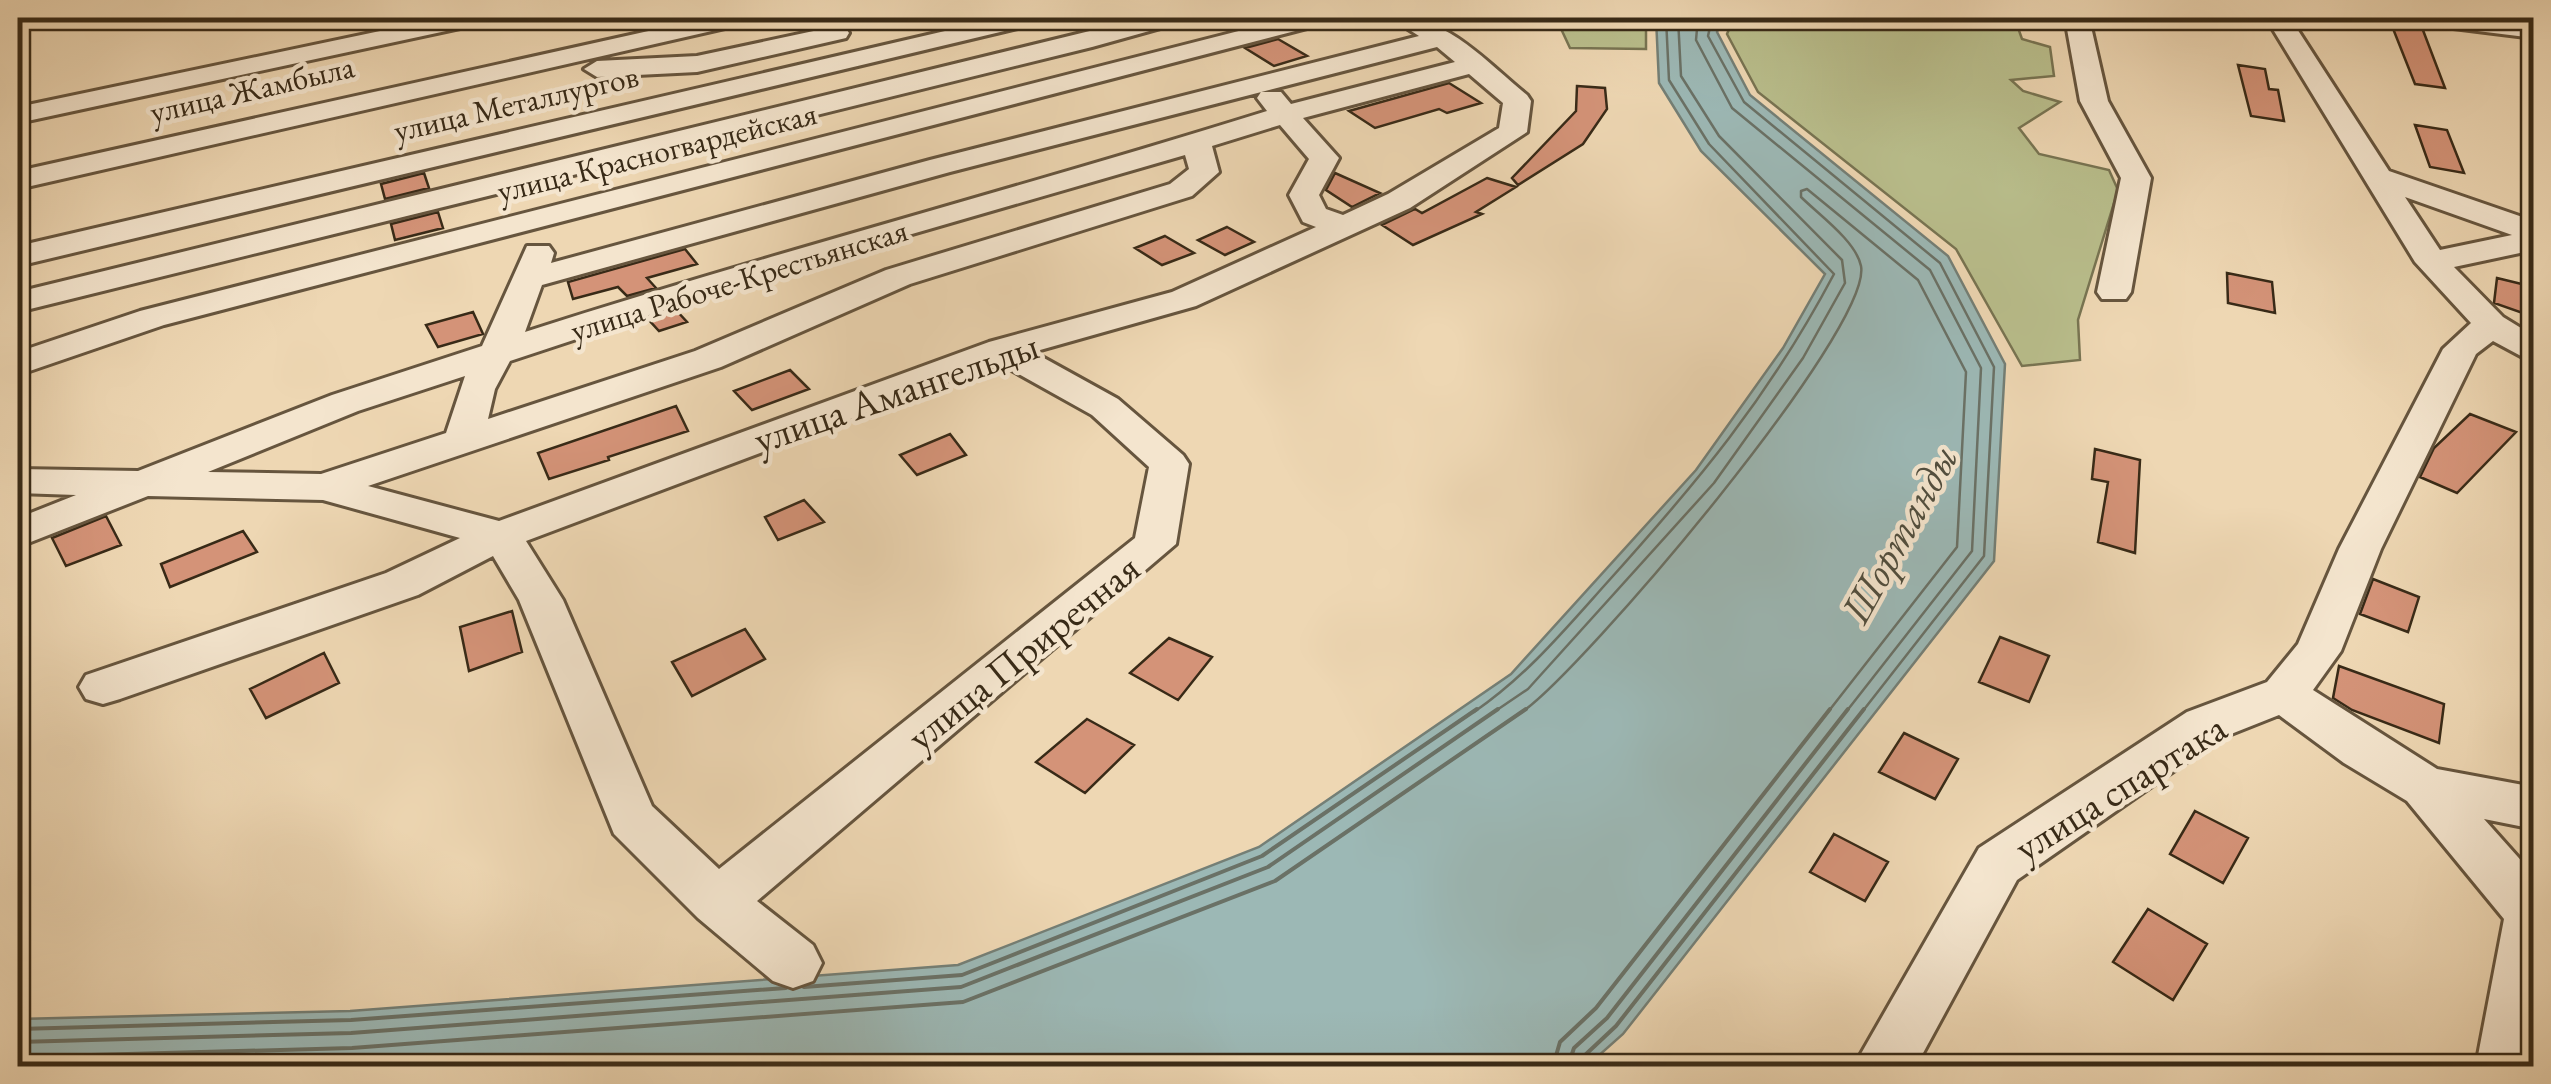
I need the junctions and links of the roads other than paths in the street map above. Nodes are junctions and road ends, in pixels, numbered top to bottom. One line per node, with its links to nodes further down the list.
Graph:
1 (474, 18): 21 (street)
2 (1030, 18): 19 (street, улица Металлургов)
3 (1168, 18): 24 (street)
4 (1196, 18): 15 (street)
5 (1317, 18): 15 (street, улица Красногвардейская)
6 (1403, 18): 14 (street, улица Амангельды)
7 (2077, 18): 34 (street)
8 (2278, 18): 25 (street)
9 (2429, 18): 11 (street)
10 (726, 20): 16 (street); 20 (street, улица Жамбыла)
11 (2482, 21): 13 (street)
12 (868, 26): 16 (street)
13 (2534, 31)
14 (1442, 38): 17 (street, улица Амангельды); 18 (street)
15 (1222, 43): 18 (street); 27 (street, улица Красногвардейская)
16 (697, 64): 19 (street); 20 (street)
17 (1473, 65): 22 (street, улица Рабоче-Крестьянская); 28 (street, улица Амангельды)
18 (1258, 83): 22 (street); 33 (street)
19 (692, 97): 24 (street); 31 (street, улица Металлургов)
20 (369, 98): 26 (street, улица Жамбыла)
21 (18, 114)
22 (1286, 114): 23 (street, улица Рабоче-Крестьянская); 28 (street)
23 (1196, 142): 39 (street, улица Рабоче-Крестьянская); 41 (street)
24 (626, 154): 27 (street); 35 (street)
25 (2378, 177): 29 (street); 32 (street)
26 (18, 180)
27 (565, 212): 33 (street); 40 (street, улица Красногвардейская)
28 (1346, 228): 37 (street, улица Амангельды)
29 (2534, 232)
30 (2534, 240): 32 (street)
31 (18, 256)
32 (2431, 262): 36 (street)
33 (528, 279): 39 (street)
34 (2114, 292)
35 (18, 302)
36 (2491, 324): 38 (street); 48 (street)
37 (1002, 350): 46 (street, улица Амангельды); 51 (street, улица Приречная)
38 (2534, 352)
39 (495, 355): 41 (street); 43 (street, улица Рабоче-Крестьянская)
40 (18, 364)
41 (464, 441): 44 (street)
42 (18, 481): 43 (street)
43 (137, 483): 44 (street); 45 (street, улица Рабоче-Крестьянская)
44 (324, 488): 46 (street)
45 (18, 533)
46 (501, 535): 47 (street, улица Амангельды); 51 (street)
47 (103, 686)
48 (2284, 694): 49 (street); 54 (street, улица спартака)
49 (2425, 787): 50 (street); 52 (street)
50 (2534, 808)
51 (717, 902): 53 (street)
52 (2533, 909): 55 (street)
53 (794, 963)
54 (1884, 1066)
55 (2506, 1066)

